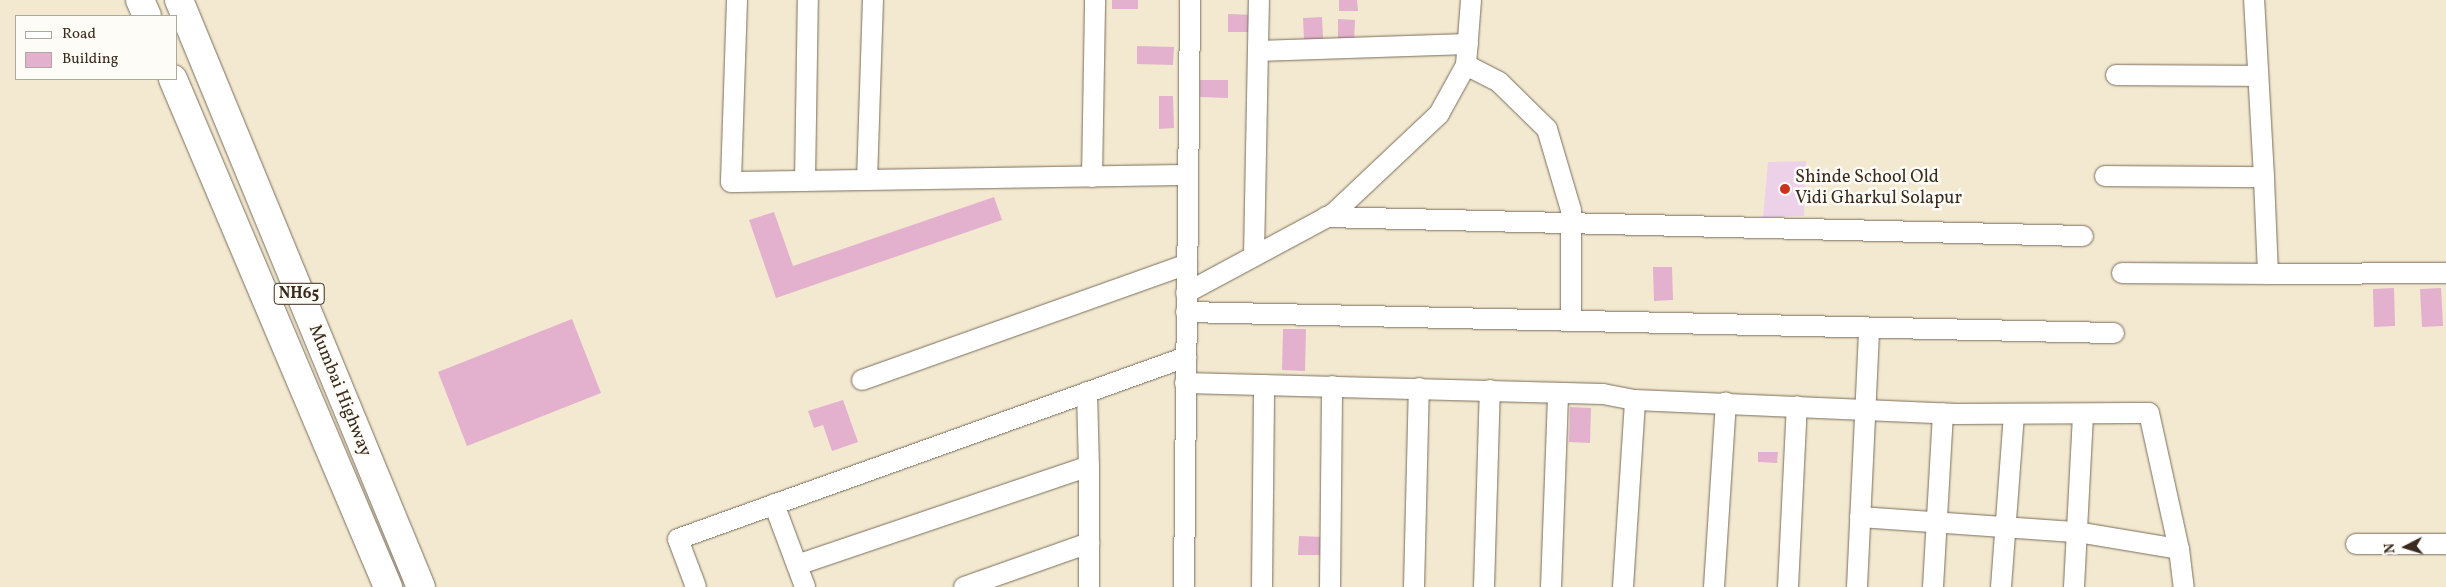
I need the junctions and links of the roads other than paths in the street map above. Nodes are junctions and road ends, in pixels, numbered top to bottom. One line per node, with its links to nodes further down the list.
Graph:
1 (140, 0): 11 (highway)
2 (179, 0): 64 (highway, Mumbai Highway / NH65)
3 (737, 0): 23 (street)
4 (808, 0): 23 (street)
5 (873, 0): 22 (street)
6 (1095, 0): 19 (street)
7 (1190, 0): 18 (street)
8 (1259, 0): 13 (street)
9 (1471, 0): 12 (street)
10 (2254, 0): 16 (street)
11 (146, 15)
12 (1468, 44): 13 (street); 14 (street)
13 (1258, 51): 27 (street)
14 (1466, 65): 24 (street); 25 (street)
15 (2116, 75): 16 (street)
16 (2258, 76): 21 (street)
17 (173, 80): 63 (highway, NH65)
18 (1188, 175): 19 (street); 28 (street)
19 (1092, 176): 22 (street)
20 (2105, 176): 21 (street)
21 (2264, 177): 31 (street)
22 (866, 180): 23 (street)
23 (805, 181)
24 (1326, 218): 25 (street); 27 (street)
25 (1571, 223): 26 (street); 33 (street)
26 (2082, 236)
27 (1254, 256): 32 (street)
28 (1187, 264): 32 (street); 37 (street)
29 (2122, 273): 31 (street)
30 (2446, 273): 31 (street)
31 (2268, 274)
32 (1186, 302): 33 (street); 36 (street)
33 (1571, 320): 34 (street)
34 (1870, 328): 35 (street); 48 (street)
35 (2114, 333)
36 (1186, 357): 38 (street); 43 (street)
37 (862, 380)
38 (1185, 383): 39 (street); 69 (street)
39 (1264, 385): 40 (street); 70 (street)
40 (1332, 386): 41 (street); 71 (street)
41 (1419, 388): 42 (street); 72 (street)
42 (1490, 390): 44 (street); 73 (street)
43 (1087, 392): 52 (street); 53 (street)
44 (1558, 393): 45 (street); 74 (street)
45 (1635, 400): 46 (street); 75 (street)
46 (1726, 402): 47 (street); 76 (street)
47 (1797, 406): 48 (street); 77 (street)
48 (1866, 410): 49 (street); 54 (street)
49 (1943, 413): 50 (street); 55 (street)
50 (2014, 414): 51 (street); 56 (street)
51 (2083, 414): 57 (street); 61 (street)
52 (1089, 466): 58 (street); 62 (street)
53 (774, 504): 62 (street); 65 (street)
54 (1860, 517): 55 (street); 78 (street)
55 (1937, 522): 56 (street); 79 (street)
56 (2006, 527): 57 (street); 80 (street)
57 (2077, 532): 61 (street); 81 (street)
58 (1089, 543): 67 (street); 68 (street)
59 (2356, 544): 60 (street)
60 (2446, 544)
61 (2179, 549): 82 (street)
62 (797, 565): 66 (street)
63 (388, 587)
64 (421, 587)
65 (696, 587)
66 (805, 587)
67 (964, 587)
68 (1089, 587)
69 (1184, 587)
70 (1262, 587)
71 (1330, 587)
72 (1414, 587)
73 (1484, 587)
74 (1551, 587)
75 (1623, 587)
76 (1714, 587)
77 (1788, 587)
78 (1857, 587)
79 (1934, 587)
80 (2001, 587)
81 (2074, 587)
82 (2184, 587)

